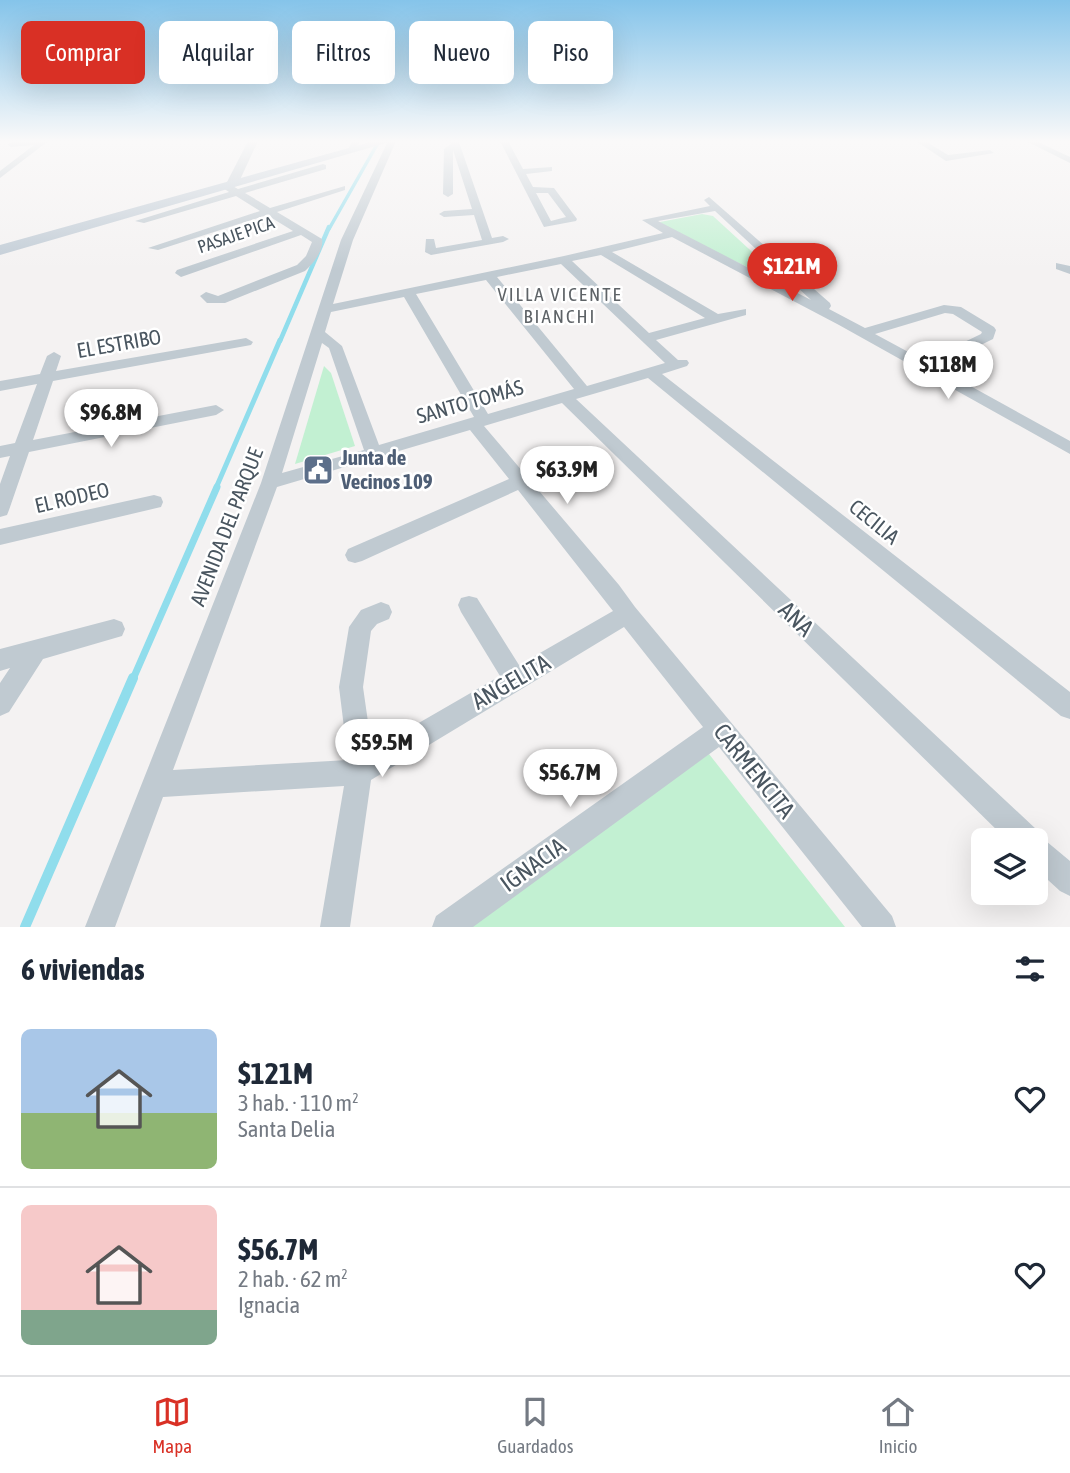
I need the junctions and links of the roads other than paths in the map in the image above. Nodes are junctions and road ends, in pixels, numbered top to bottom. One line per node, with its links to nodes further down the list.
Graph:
1 (233, 184): 8 (street)
2 (241, 184): 8 (main road)
3 (244, 184): 8 (street)
4 (363, 184): 33 (street, AVENIDA DEL PARQUE)
5 (444, 184): 11 (street)
6 (468, 184): 11 (street)
7 (527, 184): 10 (street)
8 (232, 187): 14 (street); 17 (street); 24 (main road)
9 (342, 188): 14 (street)
10 (530, 190): 10 (street)
11 (471, 192): 15 (street)
12 (705, 197): 13 (street)
13 (717, 208): 19 (street); 29 (street)
14 (269, 212): 18 (street); 23 (street)
15 (478, 212): 16 (street); 22 (street)
16 (444, 214)
17 (140, 221)
18 (302, 231): 27 (street, PASAJE PICA); 32 (street)
19 (672, 234): 25 (street); 30 (street)
20 (503, 239): 22 (street)
21 (430, 241): 22 (street)
22 (488, 242)
23 (154, 248)
24 (0, 250)
25 (603, 251): 26 (street); 35 (street)
26 (564, 260): 28 (street); 39 (street)
27 (181, 273)
28 (489, 275): 31 (street); 46 (street, ANA)
29 (796, 279): 30 (street); 36 (street)
30 (772, 286): 36 (street)
31 (408, 292): 33 (street); 48 (street, CARMENCITA)
32 (206, 296)
33 (327, 309): 38 (street, AVENIDA DEL PARQUE)
34 (741, 312): 35 (street)
35 (716, 319): 39 (street)
36 (844, 322): 37 (street)
37 (863, 333): 42 (street); 42 (street)
38 (319, 334): 52 (street); 54 (street, AVENIDA DEL PARQUE)
39 (646, 338): 43 (street, SANTO TOMÁS)
40 (246, 342): 44 (street, EL ESTRIBO)
41 (54, 356): 44 (street)
42 (924, 367): 50 (street)
43 (650, 372): 46 (street, SANTO TOMÁS); 67 (street, CECILIA)
44 (46, 378): 45 (street, EL ESTRIBO); 49 (street)
45 (0, 386)
46 (574, 395): 48 (street, SANTO TOMÁS); 71 (street, ANA)
47 (216, 410): 49 (street)
48 (478, 421): 52 (street, SANTO TOMÁS); 53 (street, CARMENCITA)
49 (22, 448): 51 (street); 56 (street)
50 (1070, 448)
51 (0, 452)
52 (373, 452): 54 (street, SANTO TOMÁS)
53 (521, 481): 58 (street); 61 (street, CARMENCITA)
54 (270, 483): 70 (street, AVENIDA DEL PARQUE)
55 (154, 502): 57 (street, EL RODEO)
56 (0, 510)
57 (0, 537)
58 (355, 555)
59 (469, 605): 65 (street)
60 (381, 612): 69 (street)
61 (627, 614): 65 (street, ANGELITA); 68 (street, CARMENCITA)
62 (114, 629): 63 (street)
63 (36, 650): 64 (street); 66 (street)
64 (0, 660)
65 (515, 680): 69 (street, ANGELITA)
66 (0, 704)
67 (1070, 707)
68 (722, 730): 76 (street, IGNACIA); 77 (street, CARMENCITA)
69 (360, 772): 70 (street); 75 (street)
70 (154, 785): 74 (street, AVENIDA DEL PARQUE)
71 (1015, 828)
72 (1048, 860): 73 (street)
73 (1070, 881)
74 (100, 927)
75 (335, 927)
76 (447, 927)
77 (881, 927)

